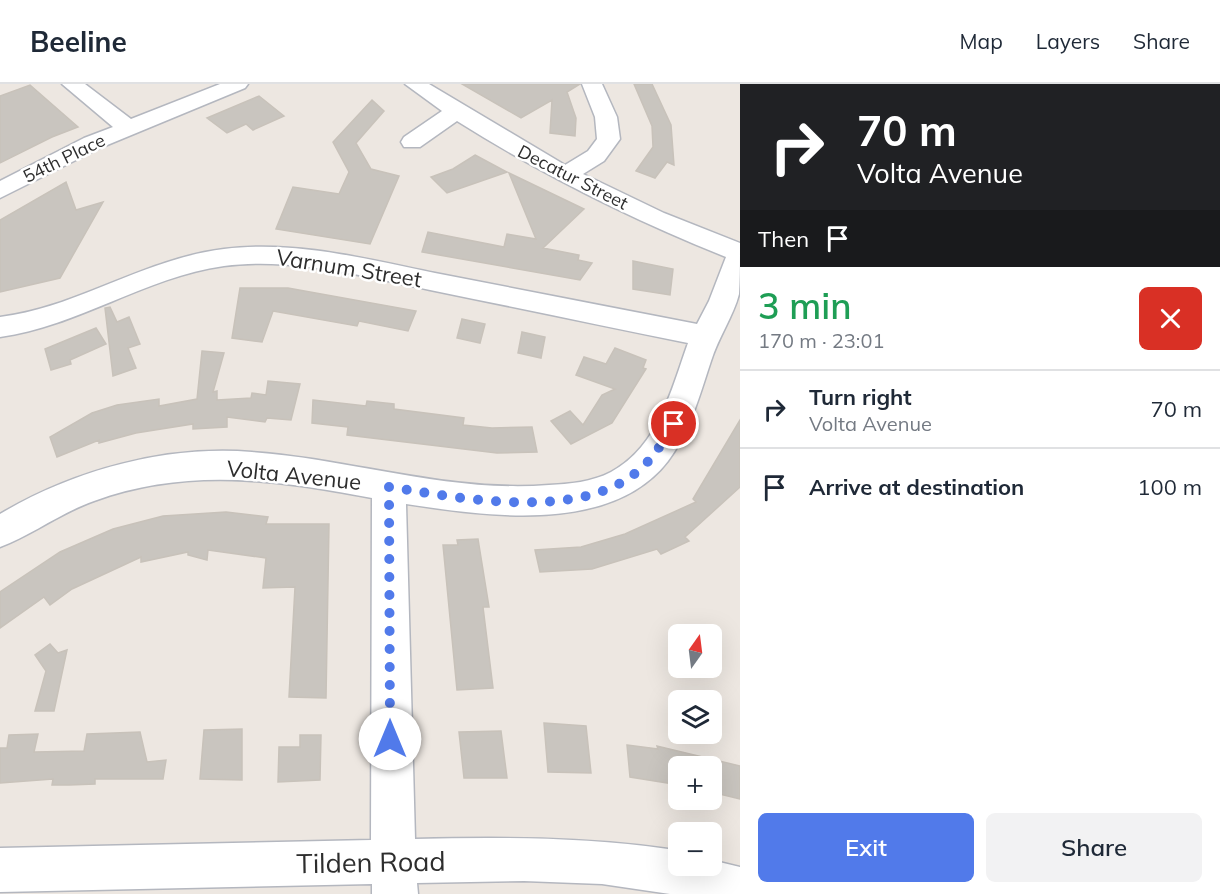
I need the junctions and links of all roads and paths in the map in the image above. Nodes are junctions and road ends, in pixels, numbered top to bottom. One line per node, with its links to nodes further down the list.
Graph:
1 (72, 84): 6 (street)
2 (238, 84): 6 (street, 54th Place)
3 (415, 84): 5 (street, Decatur Street)
4 (592, 84): 8 (street)
5 (456, 112): 7 (street); 8 (street, Decatur Street)
6 (129, 128): 9 (street, 54th Place)
7 (412, 142)
8 (564, 175): 10 (street, Decatur Street)
9 (0, 191)
10 (740, 253): 12 (street, Volta Avenue)
11 (0, 327): 12 (street, Varnum Street)
12 (705, 336): 13 (street, Volta Avenue)
13 (389, 487): 14 (street, Volta Avenue); 16 (street)
14 (0, 532)
15 (0, 870): 16 (street, Tilden Road)
16 (394, 877): 17 (street, Tilden Road)
17 (740, 890)

